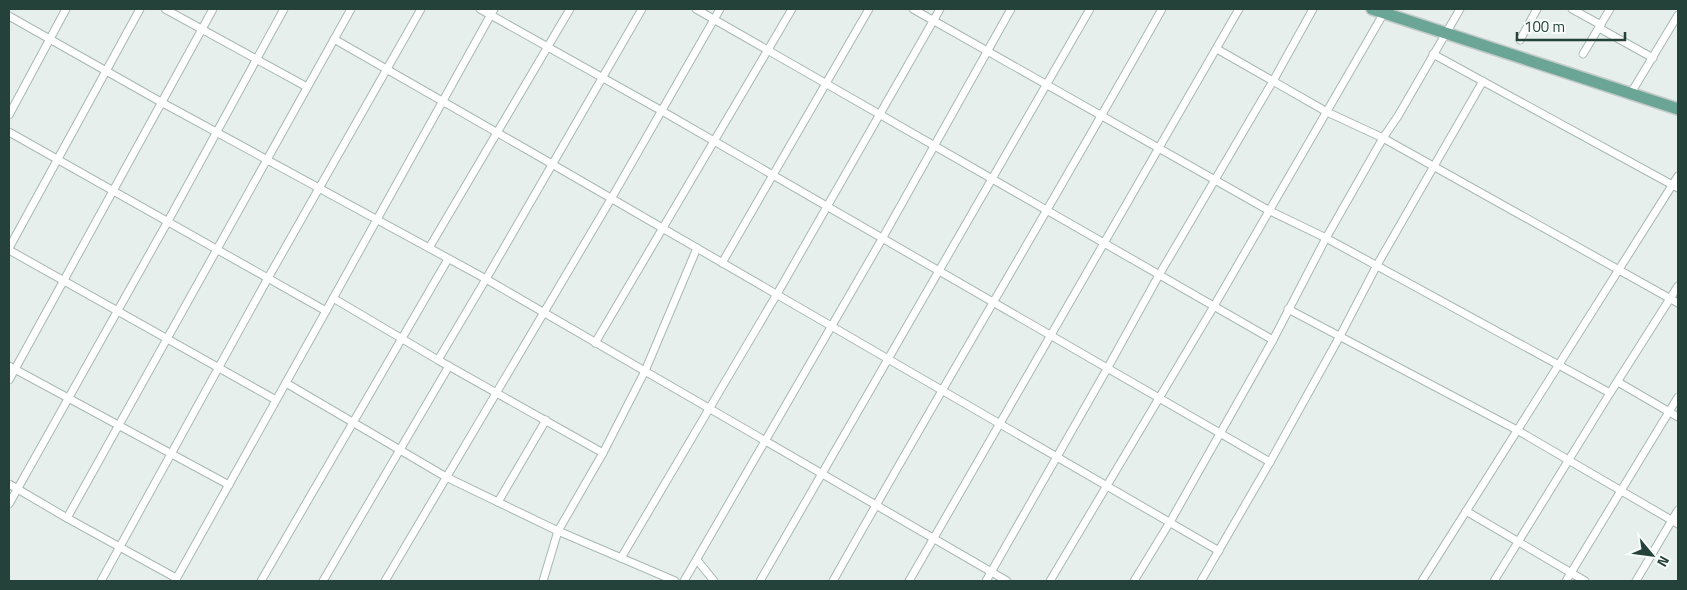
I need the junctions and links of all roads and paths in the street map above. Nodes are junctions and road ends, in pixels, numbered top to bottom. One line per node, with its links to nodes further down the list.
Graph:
1 (66, 9): 36 (street)
2 (140, 9): 48 (street)
3 (165, 9): 34 (street)
4 (212, 9): 34 (street)
5 (284, 9): 46 (street)
6 (351, 9): 37 (street)
7 (421, 9): 47 (street)
8 (480, 9): 28 (street)
9 (570, 9): 39 (street)
10 (642, 9): 49 (street)
11 (696, 9): 31 (street)
12 (720, 9): 31 (street)
13 (792, 9): 41 (street)
14 (869, 9): 52 (street)
15 (914, 9): 32 (street)
16 (940, 9): 32 (street)
17 (1011, 9): 42 (street)
18 (1090, 9): 53 (street)
19 (1162, 9): 63 (street)
20 (1239, 9): 40 (street)
21 (1313, 9): 50 (street)
22 (1372, 9): 27 (main road)
23 (1460, 9): 35 (street)
24 (1537, 9): 38 (street)
25 (1572, 9): 33 (street)
26 (1610, 9): 33 (street)
27 (1385, 11): 35 (main road); 60 (street)
28 (492, 12): 39 (street); 56 (street)
29 (1678, 15): 45 (street)
30 (9, 16): 36 (street)
31 (714, 19): 41 (street); 59 (street)
32 (934, 20): 42 (street); 61 (street)
33 (1600, 26): 44 (street); 45 (street)
34 (202, 28): 46 (street); 57 (street)
35 (1444, 33): 43 (street); 55 (main road)
36 (50, 39): 48 (street); 62 (street)
37 (334, 39): 47 (street); 54 (street)
38 (1520, 40)
39 (548, 46): 49 (street); 65 (street)
40 (1217, 49): 50 (street); 70 (street)
41 (769, 50): 52 (street); 68 (street)
42 (989, 51): 53 (street); 69 (street)
43 (1433, 54): 51 (street); 67 (street)
44 (1583, 54)
45 (1653, 58): 55 (street)
46 (256, 59): 54 (street); 66 (street)
47 (387, 69): 56 (street); 80 (street)
48 (106, 71): 57 (street); 71 (street)
49 (602, 78): 59 (street); 73 (street)
50 (1273, 81): 60 (street); 78 (street)
51 (1483, 81): 74 (street); 79 (street)
52 (826, 84): 61 (street); 75 (street)
53 (1047, 84): 63 (street); 77 (street)
54 (307, 87): 72 (street)
55 (1631, 93): 58 (main road)
56 (443, 100): 65 (street); 86 (street)
57 (161, 102): 66 (street); 81 (street)
58 (1678, 109)
59 (662, 111): 68 (street); 82 (street)
60 (1327, 112): 67 (street); 85 (street)
61 (880, 114): 69 (street); 83 (street)
62 (9, 115)
63 (1102, 116): 70 (street); 84 (street)
64 (9, 132): 71 (street)
65 (497, 132): 73 (street); 92 (street)
66 (216, 133): 72 (street); 87 (street)
67 (1383, 138): 74 (street); 89 (street)
68 (715, 142): 75 (street); 88 (street)
69 (935, 146): 77 (street); 90 (street)
70 (1160, 148): 78 (street); 91 (street)
71 (57, 160): 81 (street); 94 (street)
72 (266, 160): 80 (street); 95 (street)
73 (552, 164): 82 (street); 103 (street)
74 (1435, 166): 98 (street); 99 (street)
75 (773, 176): 83 (street); 97 (street)
76 (1678, 176): 79 (street)
77 (993, 179): 84 (street); 100 (street)
78 (1216, 180): 85 (street); 101 (street)
79 (1675, 187): 99 (street)
80 (319, 189): 86 (street); 102 (street)
81 (113, 190): 87 (street); 104 (street)
82 (611, 199): 88 (street); 115 (street)
83 (827, 207): 90 (street); 106 (street)
84 (1047, 210): 91 (street); 110 (street)
85 (1268, 210): 89 (street); 111 (street)
86 (376, 220): 92 (street); 107 (street)
87 (168, 221): 95 (street); 113 (street)
88 (663, 229): 93 (street); 122 (street)
89 (1326, 238): 98 (street); 112 (street)
90 (882, 239): 100 (street); 116 (street)
91 (1104, 243): 101 (street); 117 (street)
92 (429, 248): 96 (street)
93 (697, 248): 97 (street); 130 (street)
94 (9, 249): 104 (street)
95 (218, 249): 102 (street); 120 (street)
96 (448, 259): 103 (street); 119 (street)
97 (722, 263): 106 (street)
98 (1377, 265): 118 (street); 125 (street)
99 (1620, 270): 108 (street); 125 (street)
100 (938, 271): 110 (street); 123 (street)
101 (1159, 274): 111 (street); 129 (street)
102 (268, 278): 114 (street); 128 (street)
103 (486, 279): 115 (street); 124 (street)
104 (63, 281): 113 (street); 127 (street)
105 (1678, 286): 108 (street)
106 (776, 294): 116 (street); 141 (street)
107 (333, 298): 114 (street); 119 (street)
108 (1671, 298): 109 (street); 132 (street)
109 (1678, 302)
110 (993, 303): 117 (street); 134 (street)
111 (1214, 306): 121 (street); 139 (street)
112 (1288, 309): 118 (street); 121 (street)
113 (117, 311): 120 (street); 138 (street)
114 (326, 311): 133 (street)
115 (543, 312): 122 (street); 135 (street)
116 (831, 326): 123 (street); 150 (street)
117 (1051, 336): 129 (street); 146 (street)
118 (1340, 336): 148 (street); 156 (street)
119 (402, 338): 124 (street); 145 (street)
120 (168, 339): 128 (street); 147 (street)
121 (1273, 340): 149 (street)
122 (595, 343): 130 (street)
123 (888, 358): 134 (street); 157 (street)
124 (438, 360): 126 (street)
125 (1559, 364): 136 (street); 148 (street)
126 (449, 366): 135 (street); 151 (street)
127 (12, 368): 131 (street); 138 (street)
128 (219, 368): 140 (street); 153 (street)
129 (1107, 369): 139 (street); 154 (street)
130 (645, 371): 141 (street); 152 (street)
131 (9, 380)
132 (1618, 382): 136 (street); 142 (street)
133 (286, 383): 140 (street); 145 (street)
134 (942, 390): 146 (street); 166 (street)
135 (496, 392): 144 (street); 158 (street)
136 (1610, 394): 155 (street)
137 (1678, 397): 142 (street)
138 (67, 399): 147 (street); 162 (street)
139 (1158, 399): 149 (street); 161 (street)
140 (276, 400): 160 (street)
141 (708, 408): 150 (street); 177 (street)
142 (1668, 412): 143 (street); 163 (street)
143 (1678, 417)
144 (546, 420): 152 (street); 164 (street)
145 (354, 423): 151 (street); 183 (street)
146 (1001, 424): 154 (street); 173 (street)
147 (118, 426): 153 (street); 169 (street)
148 (1517, 430): 155 (street); 168 (street)
149 (1219, 434): 156 (street); 170 (street)
150 (766, 441): 157 (street); 178 (street)
151 (400, 450): 158 (street); 184 (street)
152 (603, 453): 172 (street)
153 (171, 454): 160 (street); 175 (street)
154 (1057, 456): 161 (street); 179 (street)
155 (1569, 460): 163 (street); 174 (street)
156 (1270, 462): 176 (street)
157 (822, 474): 166 (street); 190 (street)
158 (446, 477): 164 (street); 185 (street)
159 (9, 484): 162 (street)
160 (229, 484): 181 (street)
161 (1107, 485): 170 (street); 195 (street)
162 (17, 489): 165 (street); 169 (street)
163 (1622, 491): 171 (street); 180 (street)
164 (498, 502): 172 (street)
165 (9, 504)
166 (876, 505): 173 (street); 191 (street)
167 (1678, 510): 171 (street)
168 (1466, 511): 174 (street); 198 (street)
169 (67, 518): 175 (street)
170 (1170, 522): 176 (street); 196 (street)
171 (1675, 522): 202 (street)
172 (558, 531): 177 (street); 186 (street)
173 (933, 539): 179 (street); 192 (street)
174 (1518, 542): 180 (street); 199 (street)
175 (120, 547): 181 (street); 182 (street)
176 (1218, 551): 197 (street)
177 (621, 558): 187 (street)
178 (697, 560): 188 (street); 189 (street)
179 (991, 572): 193 (street); 194 (street)
180 (1571, 573): 200 (street); 201 (street)
181 (176, 580)
182 (101, 581)
183 (261, 581)
184 (322, 581)
185 (385, 581)
186 (543, 581)
187 (675, 581)
188 (684, 581)
189 (714, 581)
190 (760, 581)
191 (833, 581)
192 (909, 581)
193 (986, 581)
194 (1007, 581)
195 (1050, 581)
196 (1134, 581)
197 (1200, 581)
198 (1422, 581)
199 (1494, 581)
200 (1566, 581)
201 (1585, 581)
202 (1636, 581)

